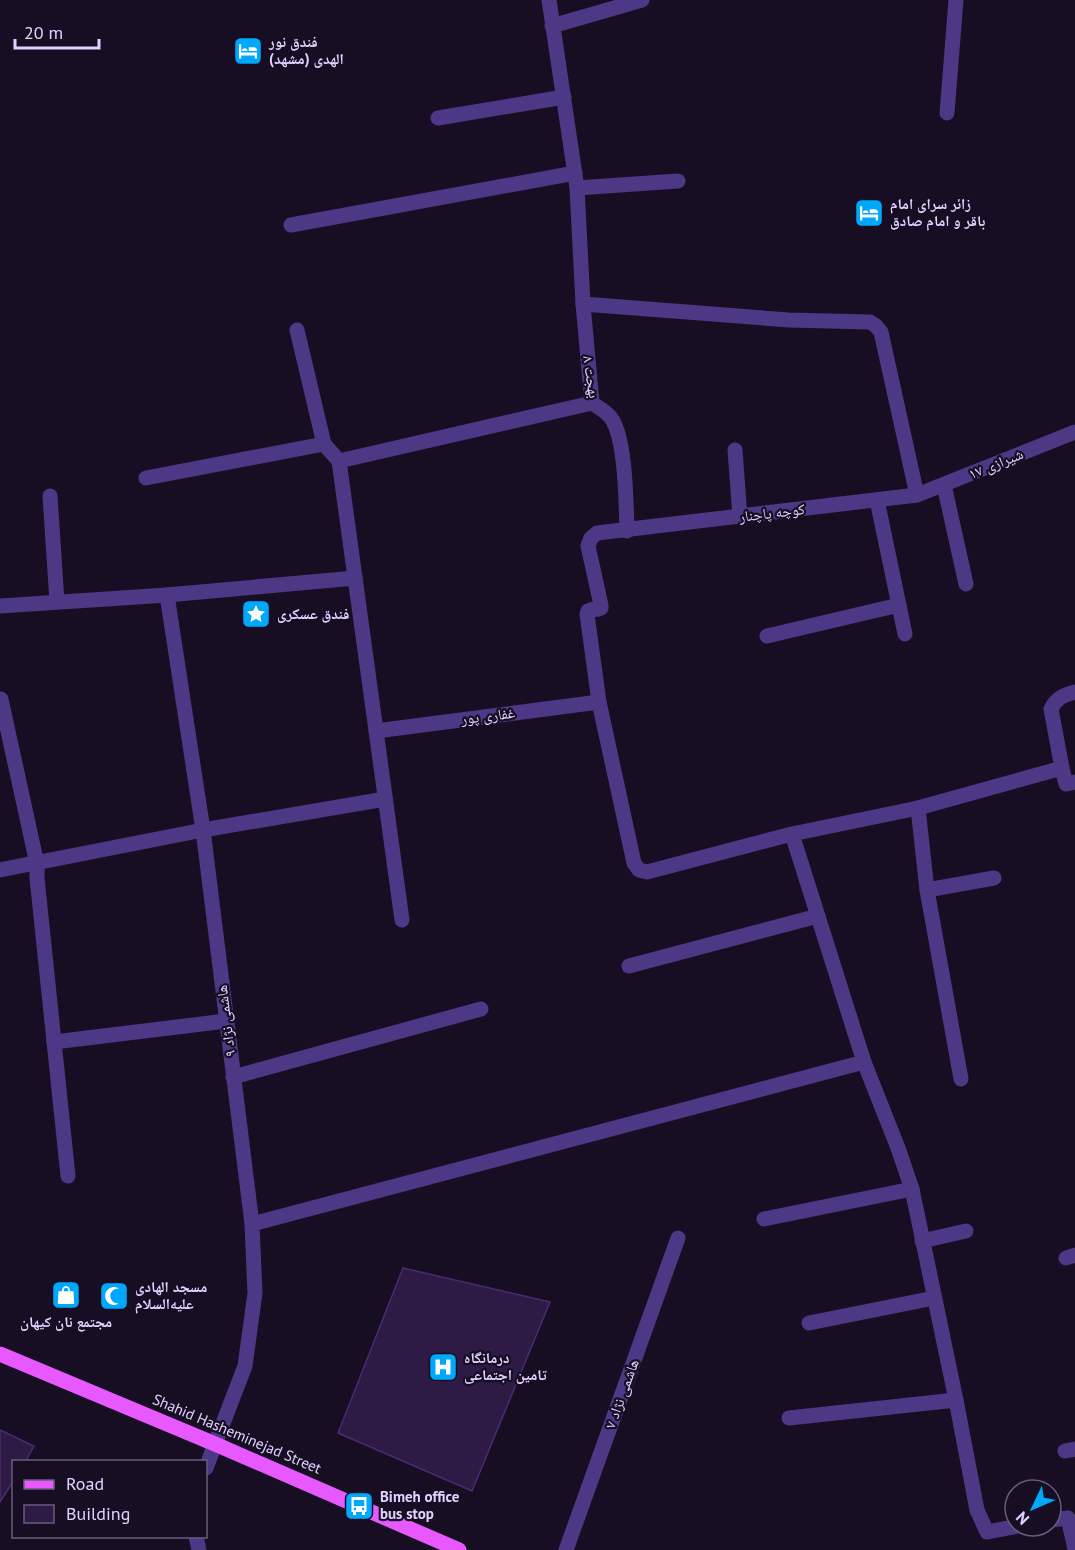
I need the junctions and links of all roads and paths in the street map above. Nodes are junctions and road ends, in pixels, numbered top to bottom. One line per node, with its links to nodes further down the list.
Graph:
1 (549, 0): 4 (street, بهجت ۸)
2 (642, 0): 4 (street)
3 (956, 0): 6 (street)
4 (552, 26): 5 (street, بهجت ۸)
5 (564, 97): 7 (street); 8 (street, بهجت ۸)
6 (947, 113)
7 (438, 118)
8 (576, 180): 9 (street); 10 (street); 11 (street, بهجت ۸)
9 (678, 181)
10 (291, 225)
11 (583, 304): 13 (street, بهجت ۸); 20 (street)
12 (297, 330): 15 (street)
13 (592, 403): 17 (street); 24 (street, بهجت ۸)
14 (1075, 432): 19 (street, شیرازی ۱۷)
15 (324, 444): 17 (street); 18 (street)
16 (735, 450): 23 (street)
17 (339, 461): 25 (street)
18 (146, 478)
19 (944, 485): 20 (street, شیرازی ۱۷); 26 (street)
20 (917, 495): 22 (street, کوچه پاچنار)
21 (50, 496): 28 (street)
22 (877, 500): 23 (street, کوچه پاچنار); 29 (street)
23 (740, 517): 24 (street, کوچه پاچنار)
24 (627, 531): 35 (street)
25 (355, 578): 27 (street); 36 (street)
26 (966, 584)
27 (167, 595): 28 (street); 41 (street, هاشمی نژاد ۹)
28 (57, 602): 30 (street)
29 (899, 605): 31 (street); 32 (street)
30 (0, 606)
31 (905, 634)
32 (767, 636)
33 (1075, 692): 37 (street)
34 (1, 699): 43 (street)
35 (599, 702): 36 (street, غفاری پور); 42 (street)
36 (376, 731): 39 (street)
37 (1062, 768): 38 (street); 40 (street)
38 (1075, 782)
39 (385, 799): 41 (street); 48 (street)
40 (918, 808): 42 (street); 46 (street)
41 (203, 830): 43 (street); 51 (street, هاشمی نژاد ۹)
42 (792, 834): 47 (street)
43 (37, 864): 44 (street); 52 (street)
44 (0, 870)
45 (993, 878): 46 (street)
46 (927, 890): 55 (street)
47 (818, 916): 49 (street); 53 (street)
48 (402, 920)
49 (629, 966)
50 (481, 1009): 54 (street)
51 (226, 1021): 52 (street); 54 (street, هاشمی نژاد ۹)
52 (54, 1042): 56 (street)
53 (864, 1062): 57 (street); 59 (street)
54 (233, 1077): 59 (street, هاشمی نژاد ۹)
55 (961, 1079)
56 (68, 1176)
57 (912, 1189): 58 (street); 62 (street)
58 (764, 1219)
59 (252, 1224): 68 (street, هاشمی نژاد ۹)
60 (966, 1231): 62 (street)
61 (678, 1238): 74 (street, هاشمی نژاد ۷)
62 (922, 1242): 63 (street)
63 (934, 1298): 64 (street); 66 (street)
64 (810, 1323)
65 (0, 1354): 68 (main road, Shahid Hasheminejad Street)
66 (956, 1400): 67 (street); 71 (street)
67 (789, 1418)
68 (215, 1444): 69 (street, هاشمی نژاد ۹); 73 (main road, Shahid Hasheminejad Street)
69 (207, 1465)
70 (1063, 1519): 72 (street)
71 (1003, 1529)
72 (1075, 1549)
73 (459, 1550)
74 (566, 1550)

